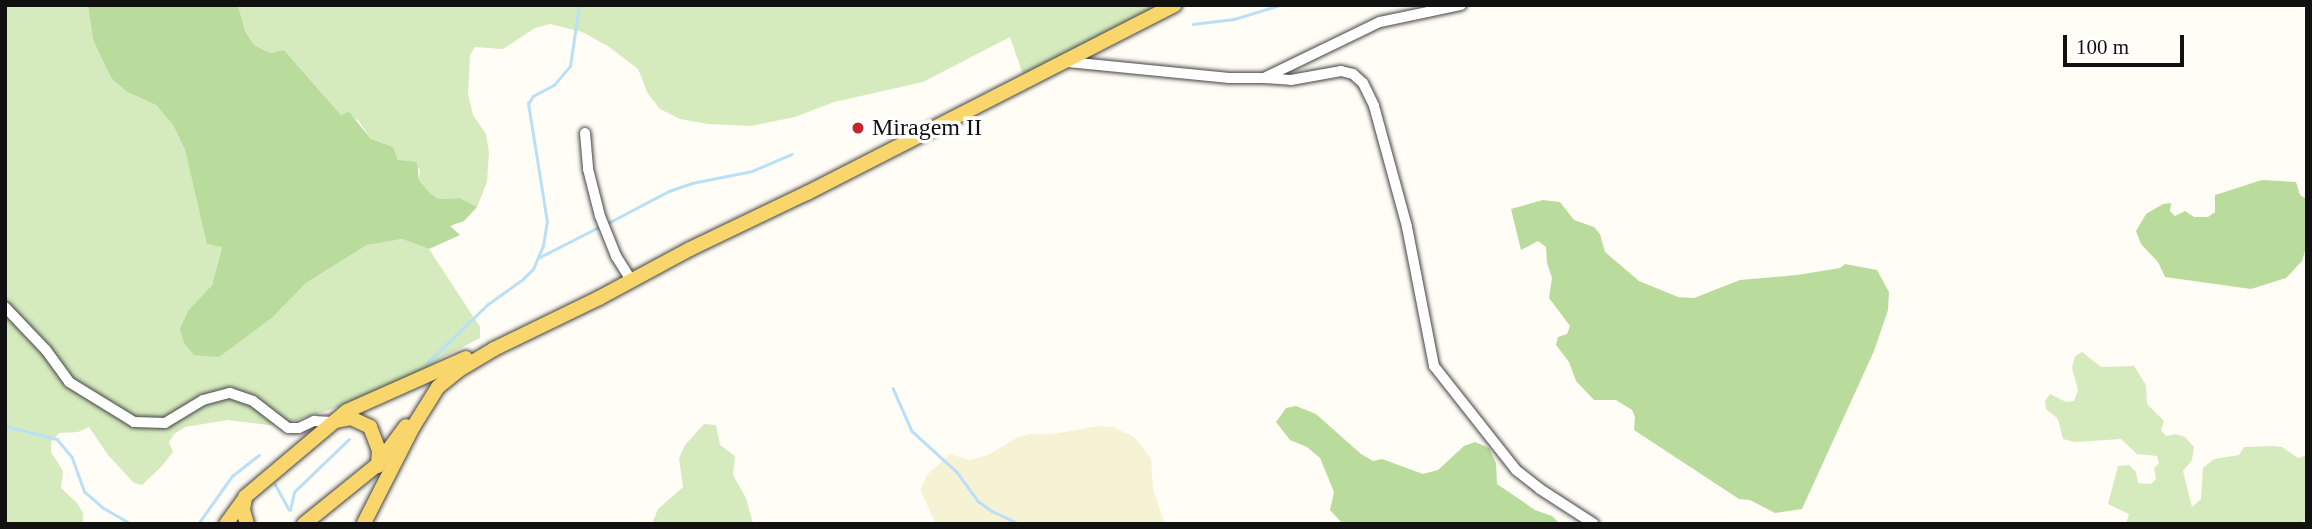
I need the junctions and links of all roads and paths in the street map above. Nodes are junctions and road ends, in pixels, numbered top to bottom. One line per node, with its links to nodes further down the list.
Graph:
1 (1175, 5): 3 (main road)
2 (1461, 5): 4 (street)
3 (1068, 62): 4 (street); 6 (main road)
4 (1264, 78): 17 (street)
5 (585, 133): 6 (street)
6 (631, 280): 8 (main road)
7 (5, 307): 10 (street)
8 (494, 349): 9 (main road); 10 (main road)
9 (438, 387): 11 (main road); 13 (main road)
10 (331, 422): 11 (main road); 12 (main road)
11 (378, 464): 13 (main road); 16 (main road)
12 (246, 496): 14 (main road); 15 (main road)
13 (364, 523)
14 (226, 524)
15 (247, 524)
16 (304, 524)
17 (1594, 524)

